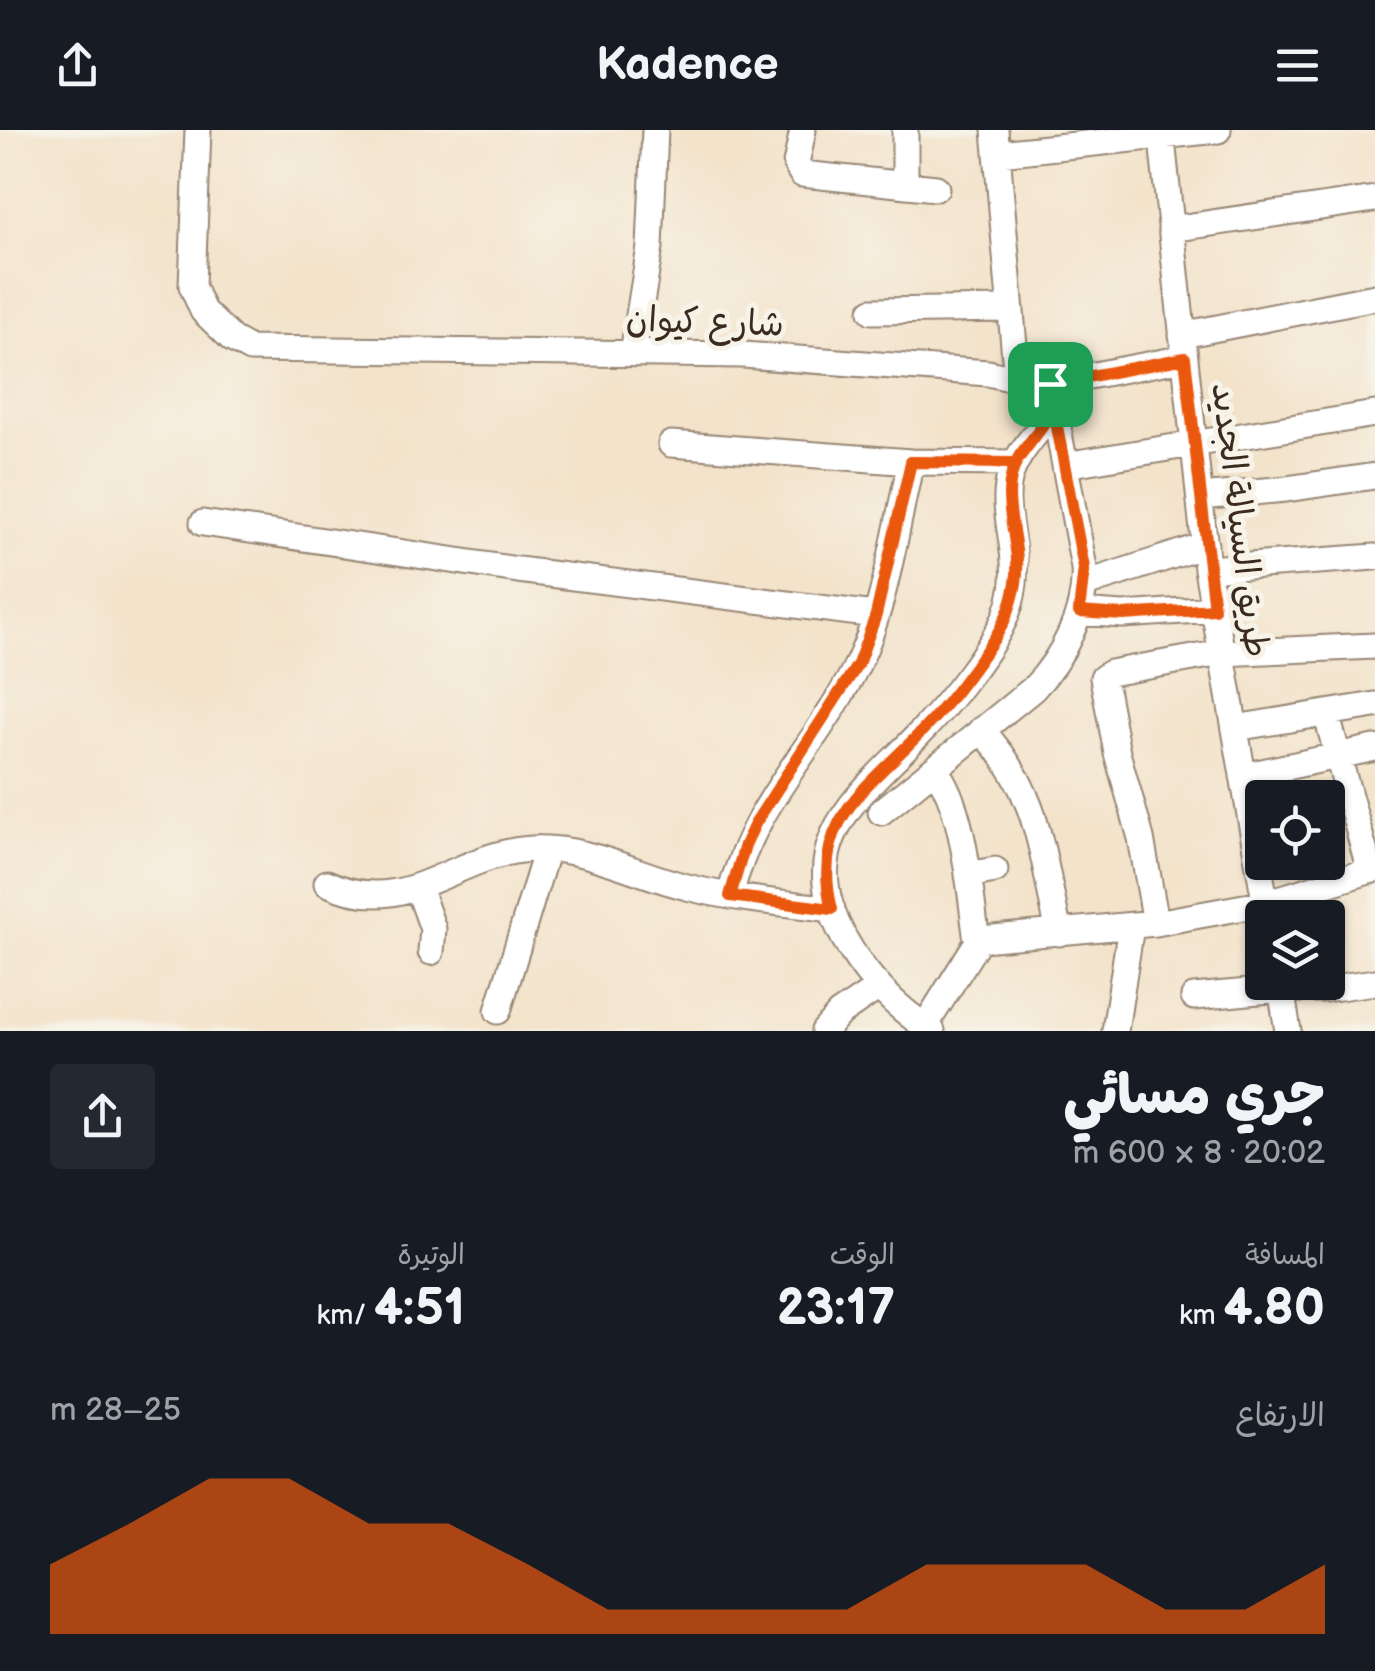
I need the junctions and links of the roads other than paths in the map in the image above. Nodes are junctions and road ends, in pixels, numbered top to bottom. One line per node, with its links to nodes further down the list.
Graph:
1 (198, 130): 17 (street, شارع كيوان)
2 (655, 130): 17 (street)
3 (804, 130): 9 (street)
4 (905, 130): 9 (street)
5 (1218, 130): 6 (street)
6 (1162, 133): 7 (street); 12 (street, طريق السيالة الجديد)
7 (1076, 138): 8 (street)
8 (997, 141): 14 (street)
9 (905, 185): 10 (street)
10 (936, 188)
11 (1375, 200): 12 (street)
12 (1171, 229): 16 (street, طريق السيالة الجديد)
13 (1375, 296): 16 (street, شارع كيوان)
14 (1011, 309): 15 (street); 18 (street)
15 (872, 311)
16 (1184, 347): 19 (street, شارع كيوان); 23 (street, طريق السيالة الجديد)
17 (633, 354): 18 (street, شارع كيوان)
18 (1018, 380): 19 (street, شارع كيوان)
19 (1050, 384): 20 (street)
20 (1054, 411): 25 (street); 26 (street)
21 (1375, 414): 23 (street)
22 (671, 444): 24 (street)
23 (1194, 446): 26 (street); 28 (street, طريق السيالة الجديد)
24 (911, 462): 25 (street); 35 (street)
25 (1015, 463): 56 (street)
26 (1065, 465): 32 (street)
27 (1375, 476): 28 (street)
28 (1200, 497): 30 (street, طريق السيالة الجديد)
29 (203, 523): 35 (street)
30 (1206, 557): 31 (street); 32 (street); 33 (street, طريق السيالة الجديد)
31 (1375, 557)
32 (1085, 584): 34 (street)
33 (1214, 609): 34 (street); 37 (street, طريق السيالة الجديد)
34 (1079, 612): 41 (street)
35 (876, 615): 53 (street)
36 (1375, 646): 37 (street)
37 (1221, 653): 40 (street, طريق السيالة الجديد); 58 (street)
38 (1375, 705): 39 (street)
39 (1326, 713): 40 (street); 43 (street)
40 (1235, 728): 45 (street, طريق السيالة الجديد)
41 (981, 730): 44 (street); 59 (street)
42 (1375, 748): 43 (street)
43 (1338, 756): 45 (street); 49 (street)
44 (934, 768): 46 (street); 50 (street)
45 (1243, 776): 54 (street, طريق السيالة الجديد)
46 (881, 812)
47 (547, 849): 52 (street); 53 (street); 68 (street)
48 (995, 870): 50 (street)
49 (1372, 870): 55 (street)
50 (968, 875): 60 (street)
51 (327, 883): 52 (street)
52 (418, 887): 61 (street)
53 (730, 896): 56 (street)
54 (1265, 900)
55 (1293, 900)
56 (832, 909): 64 (street)
57 (1245, 913): 58 (street)
58 (1144, 925): 59 (street); 71 (street)
59 (1059, 933): 60 (street)
60 (980, 938): 69 (street)
61 (431, 952)
62 (1375, 982): 63 (street)
63 (1345, 986)
64 (879, 987): 69 (street); 70 (street)
65 (1245, 990): 66 (street)
66 (1194, 997)
67 (1282, 1000): 72 (street)
68 (498, 1011)
69 (929, 1029)
70 (824, 1031)
71 (1115, 1031)
72 (1288, 1031)

